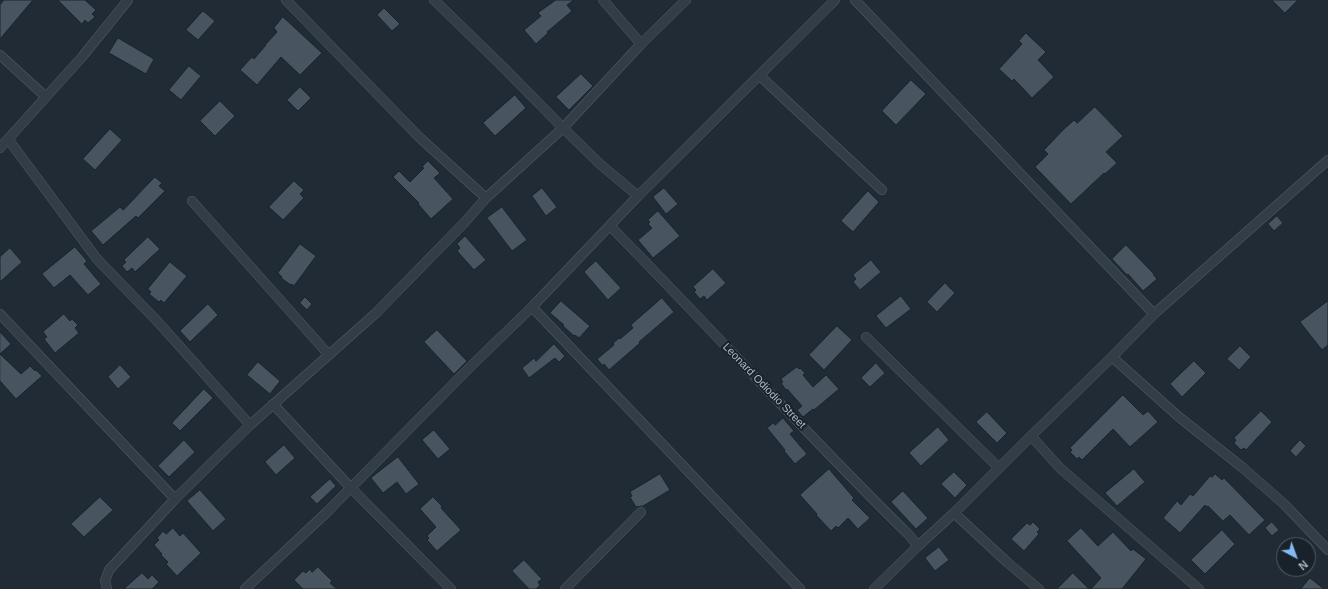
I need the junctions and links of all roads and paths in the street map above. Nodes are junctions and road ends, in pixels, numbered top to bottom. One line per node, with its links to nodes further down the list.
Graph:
1 (128, 0): 11 (street)
2 (286, 0): 18 (street)
3 (434, 0): 12 (street)
4 (603, 0): 8 (street)
5 (686, 0): 8 (street)
6 (835, 0): 10 (street)
7 (855, 0): 23 (street)
8 (641, 44): 12 (street)
9 (0, 55): 11 (street)
10 (760, 76): 16 (street); 17 (street)
11 (46, 97): 13 (street)
12 (563, 128): 17 (street); 18 (street)
13 (8, 139): 14 (street); 28 (street)
14 (0, 148)
15 (1328, 160): 23 (street)
16 (882, 190)
17 (638, 196): 20 (street)
18 (486, 198): 25 (street)
19 (192, 201): 25 (street)
20 (610, 226): 21 (street); 35 (street, Leonard Odiodio Street)
21 (532, 307): 31 (street); 41 (street)
22 (0, 314): 32 (street)
23 (1154, 314): 26 (street)
24 (866, 337): 30 (street)
25 (329, 356): 27 (street)
26 (1112, 357): 29 (street); 36 (street)
27 (274, 404): 28 (street); 31 (street)
28 (250, 425): 32 (street)
29 (1031, 436): 30 (street); 44 (street)
30 (999, 468): 34 (street)
31 (351, 488): 38 (street); 39 (street)
32 (175, 499): 37 (street)
33 (641, 512): 40 (street)
34 (954, 513): 35 (street); 43 (street)
35 (918, 546): 42 (street)
36 (1328, 550)
37 (107, 589)
38 (245, 589)
39 (451, 589)
40 (565, 589)
41 (800, 589)
42 (874, 589)
43 (1040, 589)
44 (1199, 589)

